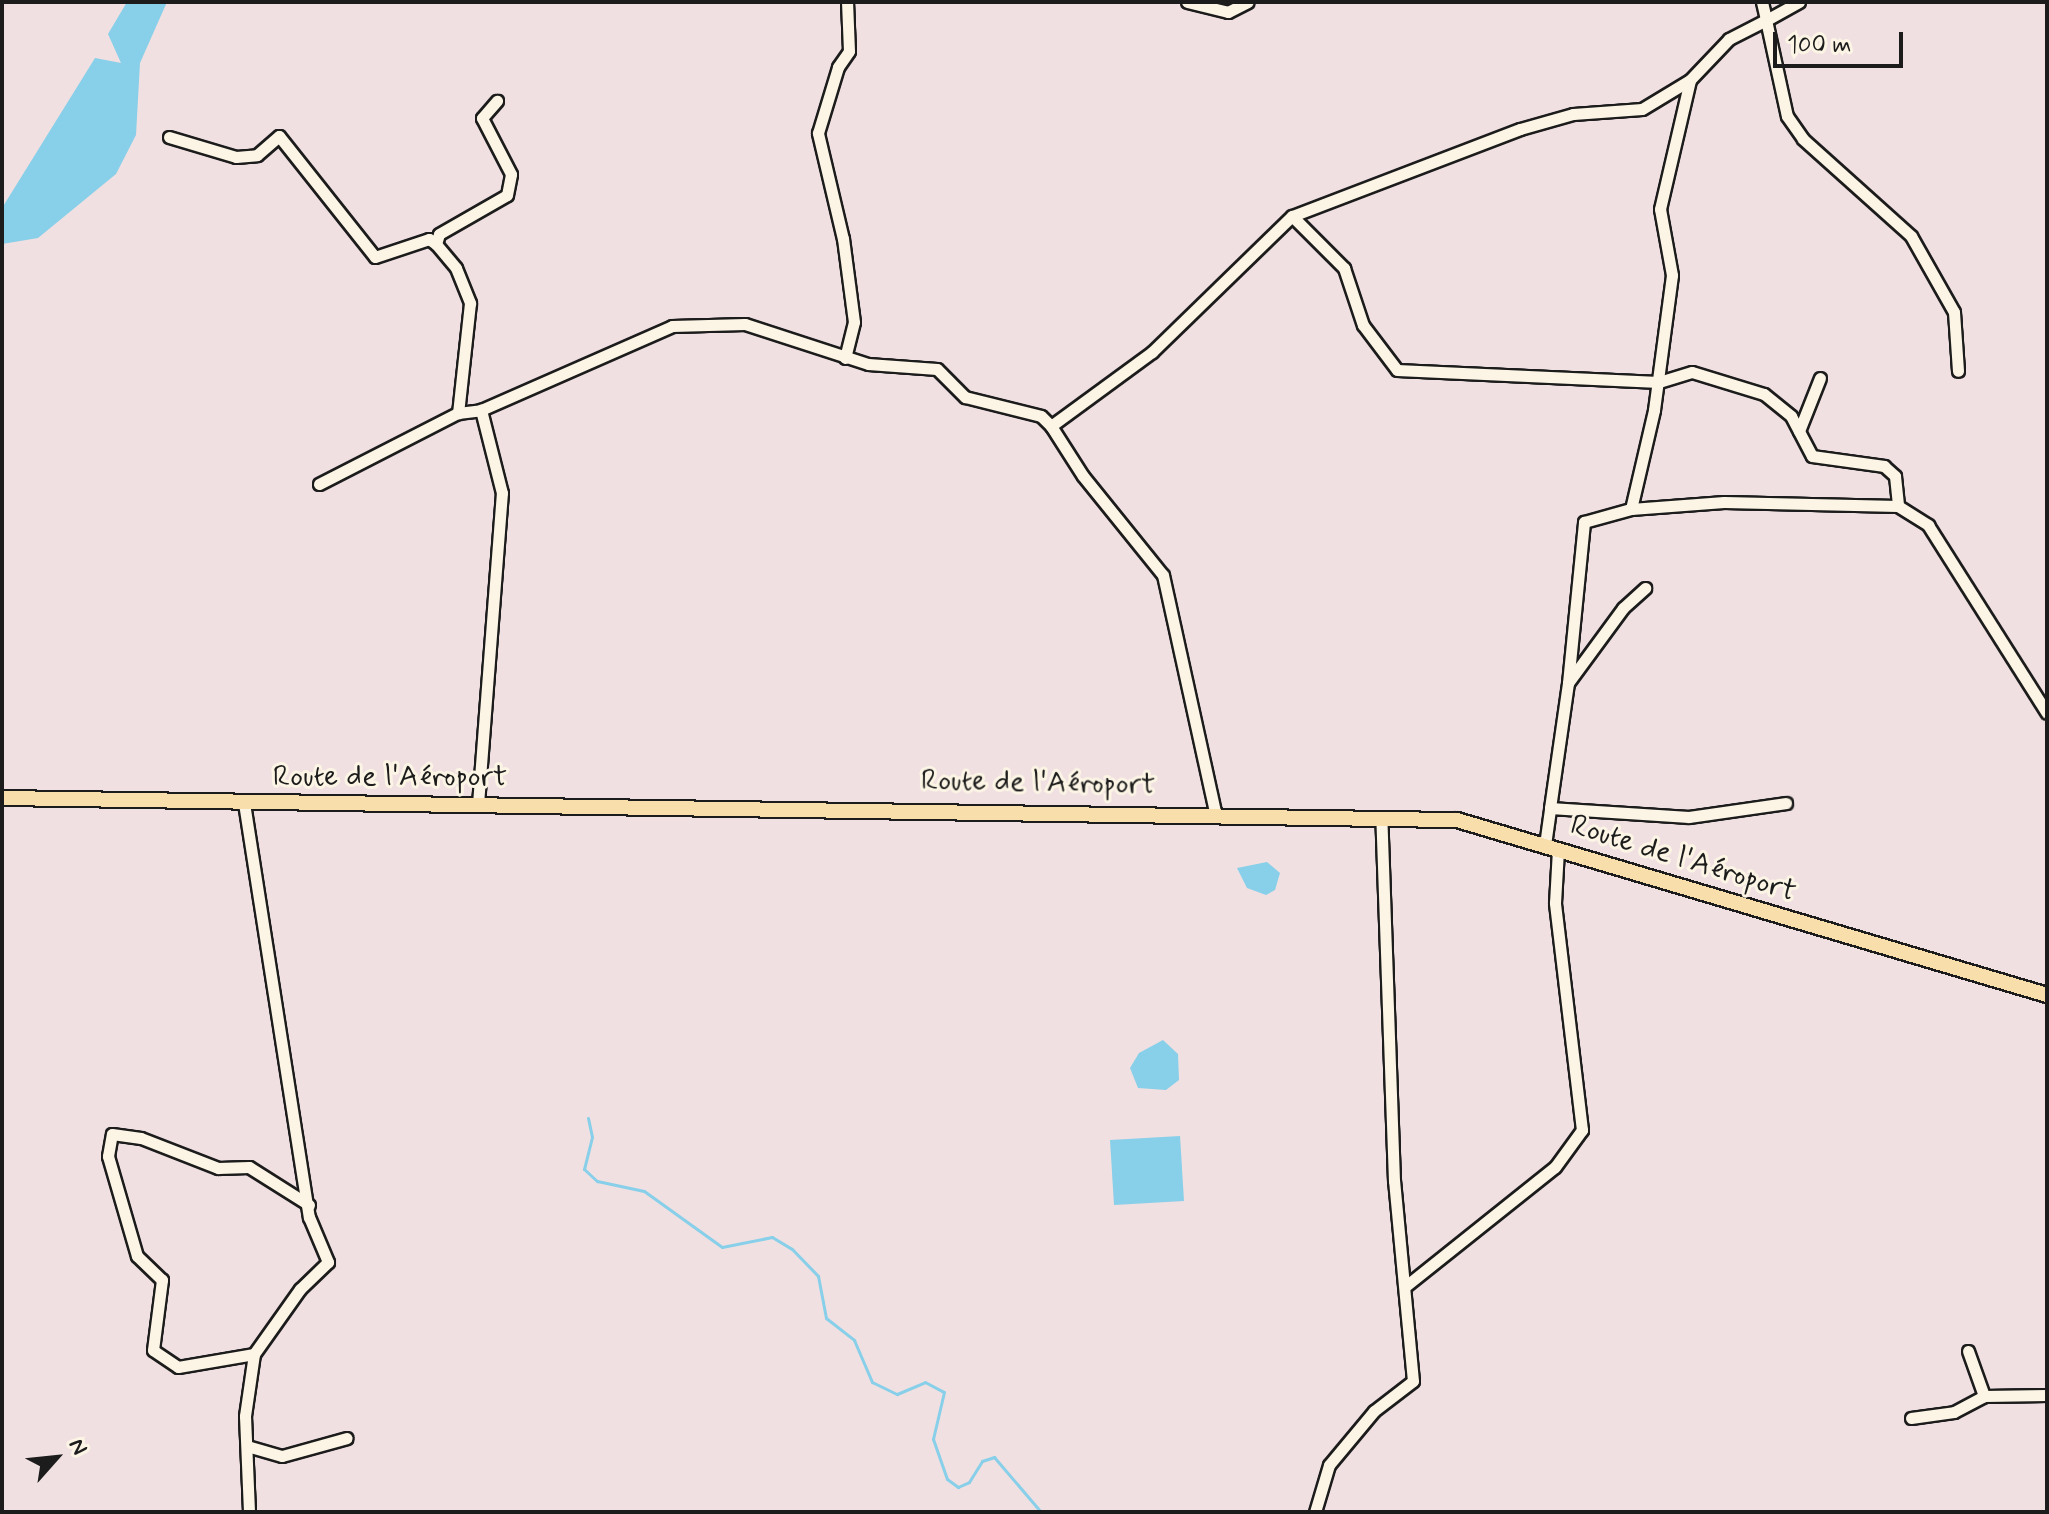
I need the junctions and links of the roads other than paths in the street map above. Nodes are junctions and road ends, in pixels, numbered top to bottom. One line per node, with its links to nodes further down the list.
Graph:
1 (847, 2): 12 (street)
2 (1187, 2): 3 (street)
3 (1248, 2)
4 (1762, 2): 6 (street)
5 (1799, 2): 6 (street)
6 (1766, 20): 7 (street); 13 (street)
7 (1690, 80): 10 (street); 15 (street)
8 (497, 101): 11 (street)
9 (169, 137): 11 (street)
10 (1292, 216): 15 (street); 18 (street)
11 (436, 244): 17 (street)
12 (845, 358): 16 (street); 18 (street)
13 (1958, 371)
14 (1820, 378): 19 (street)
15 (1659, 382): 19 (street); 22 (street)
16 (481, 410): 17 (street); 27 (street)
17 (458, 413): 20 (street)
18 (1051, 426): 31 (street)
19 (1799, 431): 21 (street)
20 (319, 484)
21 (1898, 506): 22 (street); 25 (street)
22 (1631, 509): 24 (street)
23 (1645, 588): 24 (street)
24 (1568, 683): 30 (street)
25 (2047, 713)
26 (2, 798): 28 (main road, Route de l'Aéroport)
27 (478, 799): 28 (main road, Route de l'Aéroport); 31 (main road, Route de l'Aéroport)
28 (244, 803): 35 (street)
29 (1786, 803): 30 (street)
30 (1550, 808): 33 (street)
31 (1215, 812): 32 (main road, Route de l'Aéroport)
32 (1381, 817): 33 (main road, Route de l'Aéroport); 36 (street)
33 (1552, 847): 34 (main road, Route de l'Aéroport); 36 (street)
34 (2047, 995)
35 (309, 1211): 38 (street); 38 (street)
36 (1407, 1285): 45 (street)
37 (1968, 1351): 40 (street)
38 (254, 1354): 43 (street)
39 (2047, 1395): 40 (street)
40 (1984, 1396): 41 (street)
41 (1911, 1418)
42 (347, 1438): 43 (street)
43 (247, 1446): 44 (street)
44 (249, 1512)
45 (1315, 1512)

